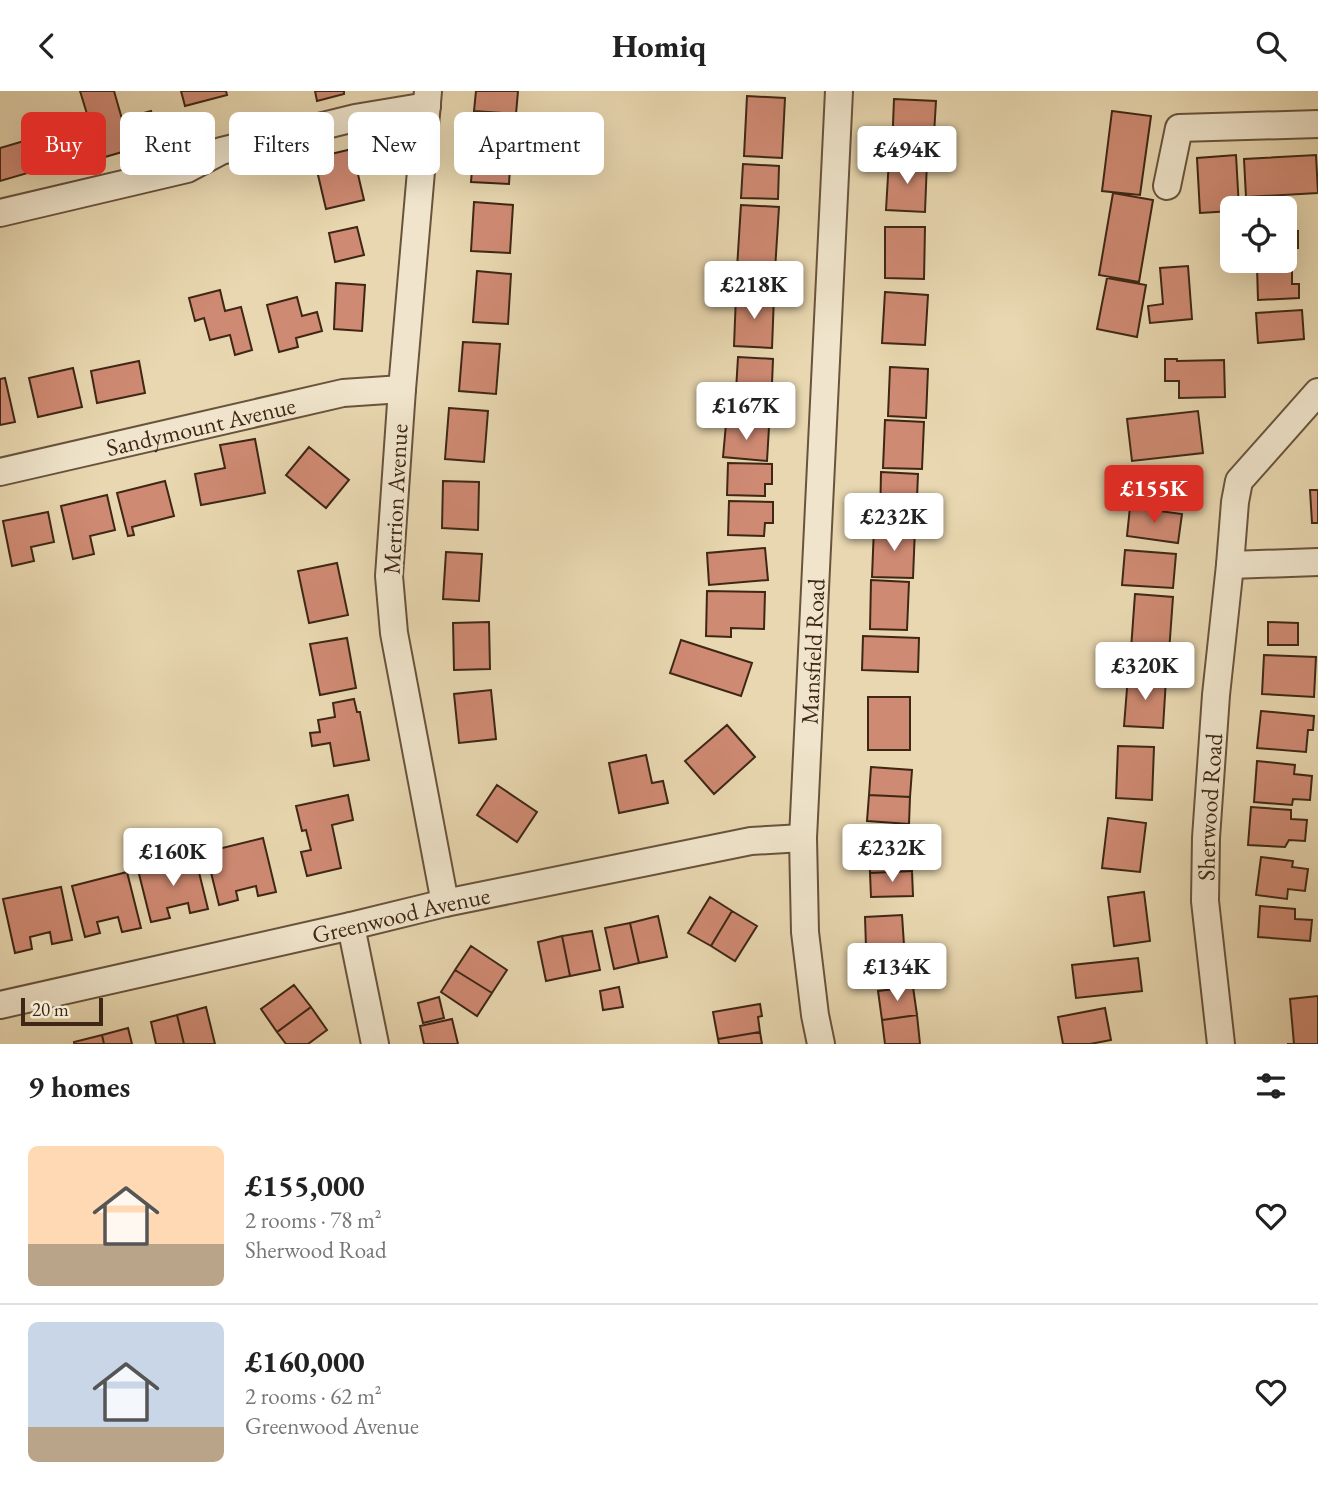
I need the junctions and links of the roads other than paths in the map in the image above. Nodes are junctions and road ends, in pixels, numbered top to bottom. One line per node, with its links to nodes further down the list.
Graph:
1 (839, 91): 11 (street, Mansfield Road)
2 (428, 98): 5 (street); 6 (street, Merrion Avenue)
3 (1318, 124): 4 (street)
4 (1167, 186)
5 (0, 213)
6 (402, 389): 8 (street, Sandymount Avenue); 12 (street, Merrion Avenue)
7 (1318, 392): 10 (street, Sherwood Road)
8 (0, 472)
9 (1318, 562): 10 (street)
10 (1230, 565): 17 (street, Sherwood Road)
11 (803, 838): 12 (street, Greenwood Avenue); 16 (street, Mansfield Road)
12 (445, 903): 13 (street, Greenwood Avenue)
13 (351, 926): 14 (street, Greenwood Avenue); 15 (street)
14 (0, 1005)
15 (375, 1044)
16 (821, 1044)
17 (1221, 1044)

